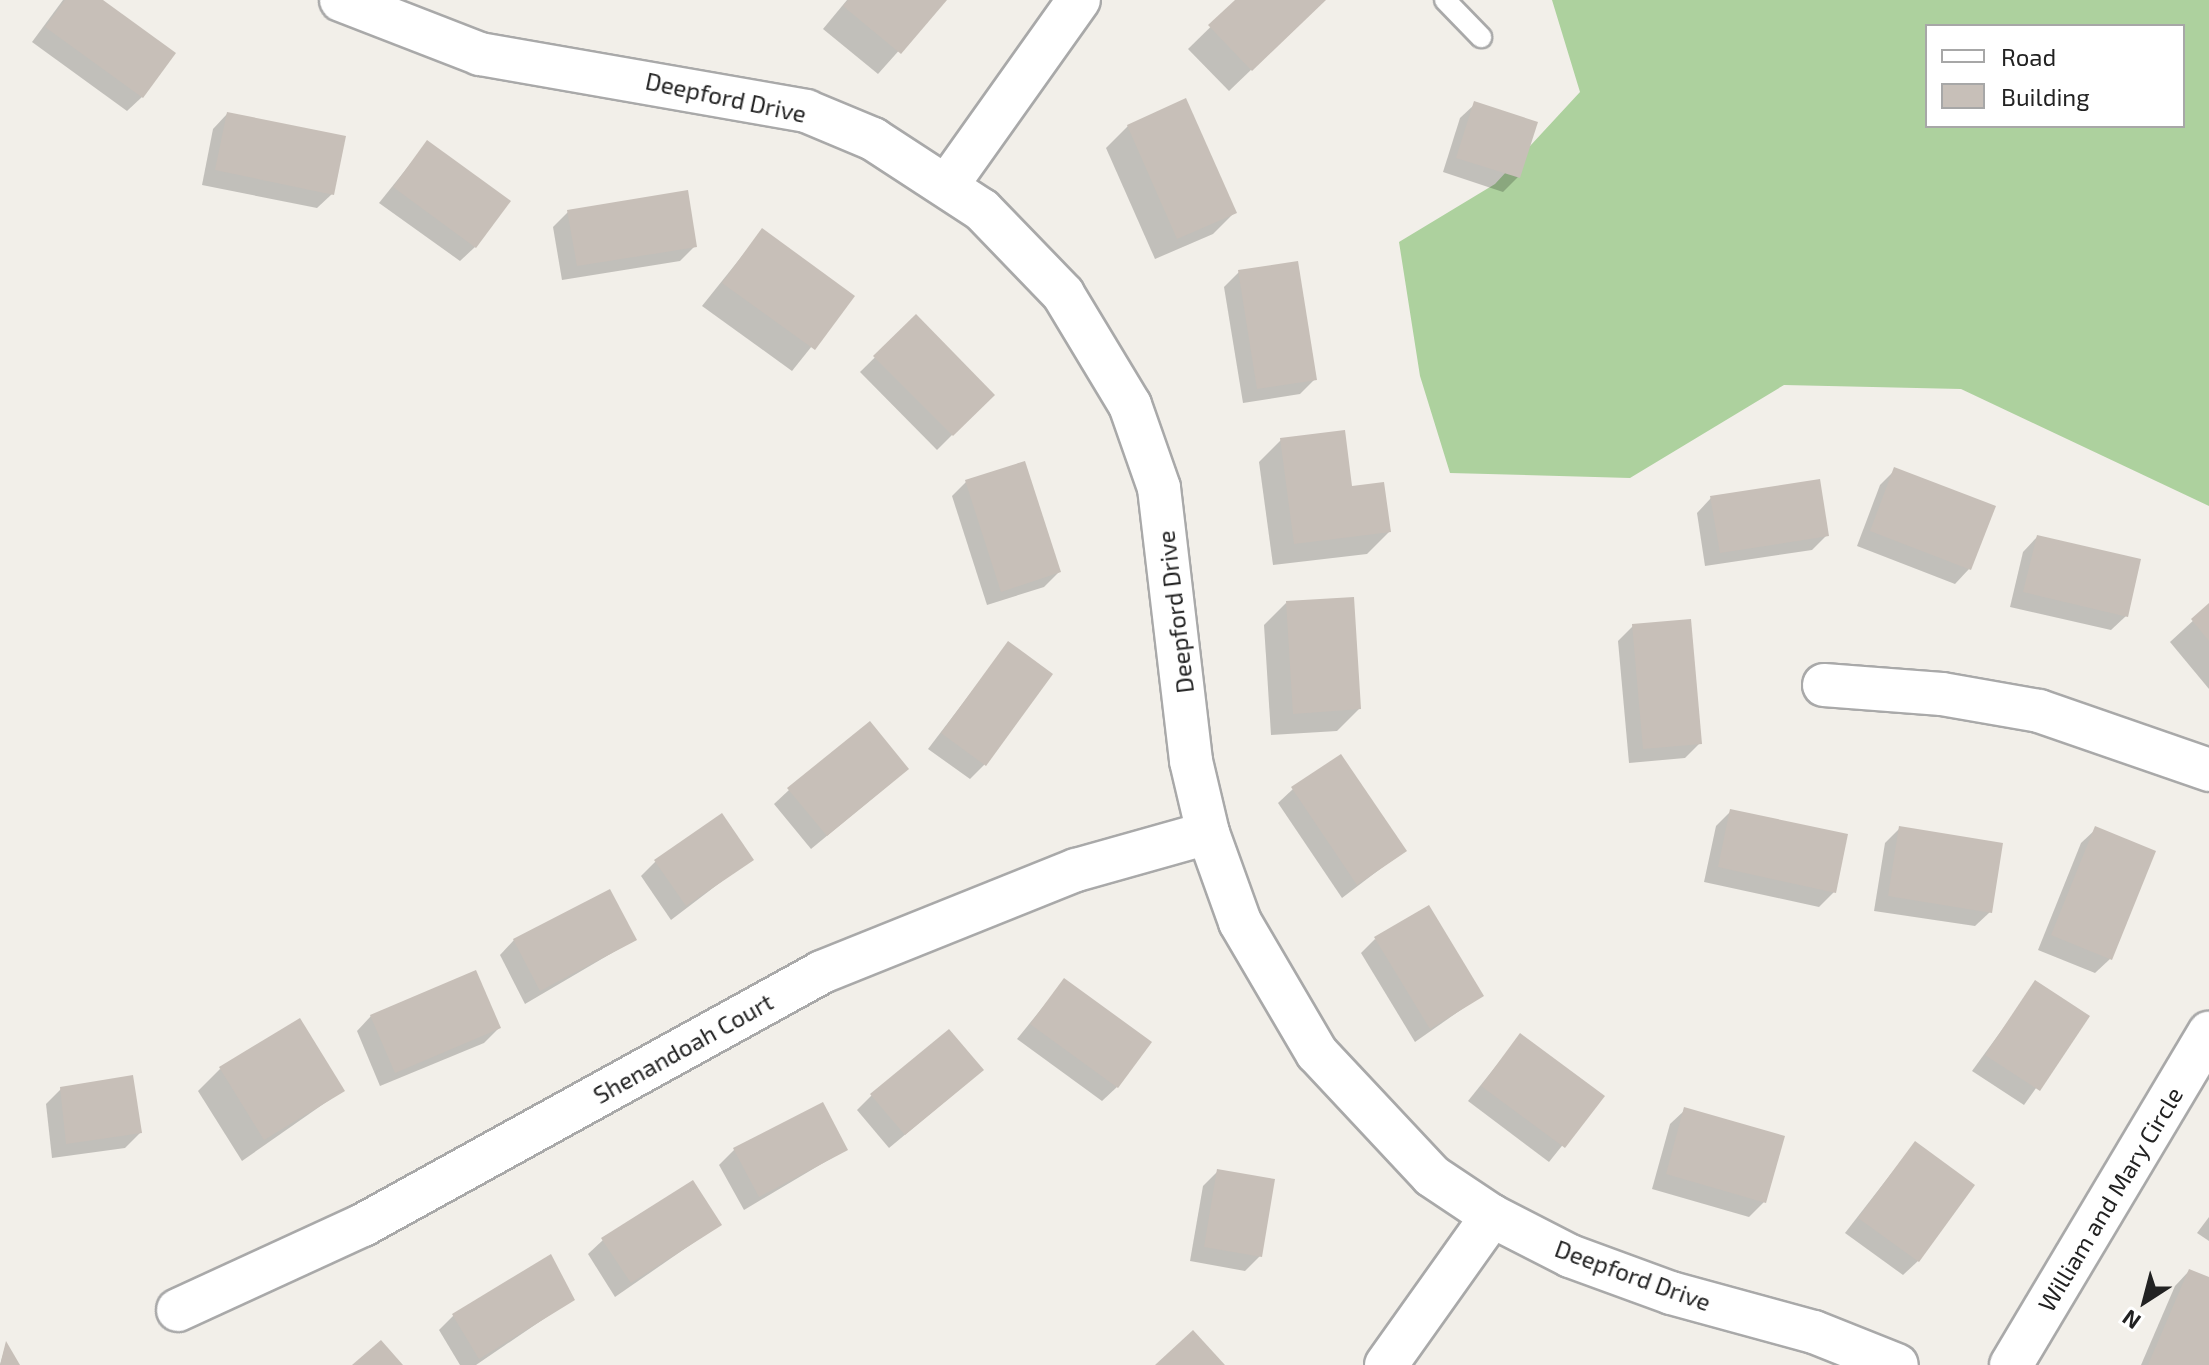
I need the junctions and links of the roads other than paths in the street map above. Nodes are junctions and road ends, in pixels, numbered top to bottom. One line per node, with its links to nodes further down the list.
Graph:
1 (341, 0): 5 (street, Deepford Drive)
2 (1079, 0): 5 (street)
3 (1445, 0): 4 (lane)
4 (1481, 37)
5 (948, 184): 8 (street, Deepford Drive)
6 (1824, 685): 7 (street)
7 (2209, 770)
8 (1208, 833): 10 (street, Deepford Drive); 11 (street, Shenandoah Court)
9 (2209, 1033): 14 (street, William and Mary Circle)
10 (1492, 1216): 12 (street); 13 (street, Deepford Drive)
11 (178, 1310)
12 (1386, 1365)
13 (1897, 1365)
14 (2011, 1365)

